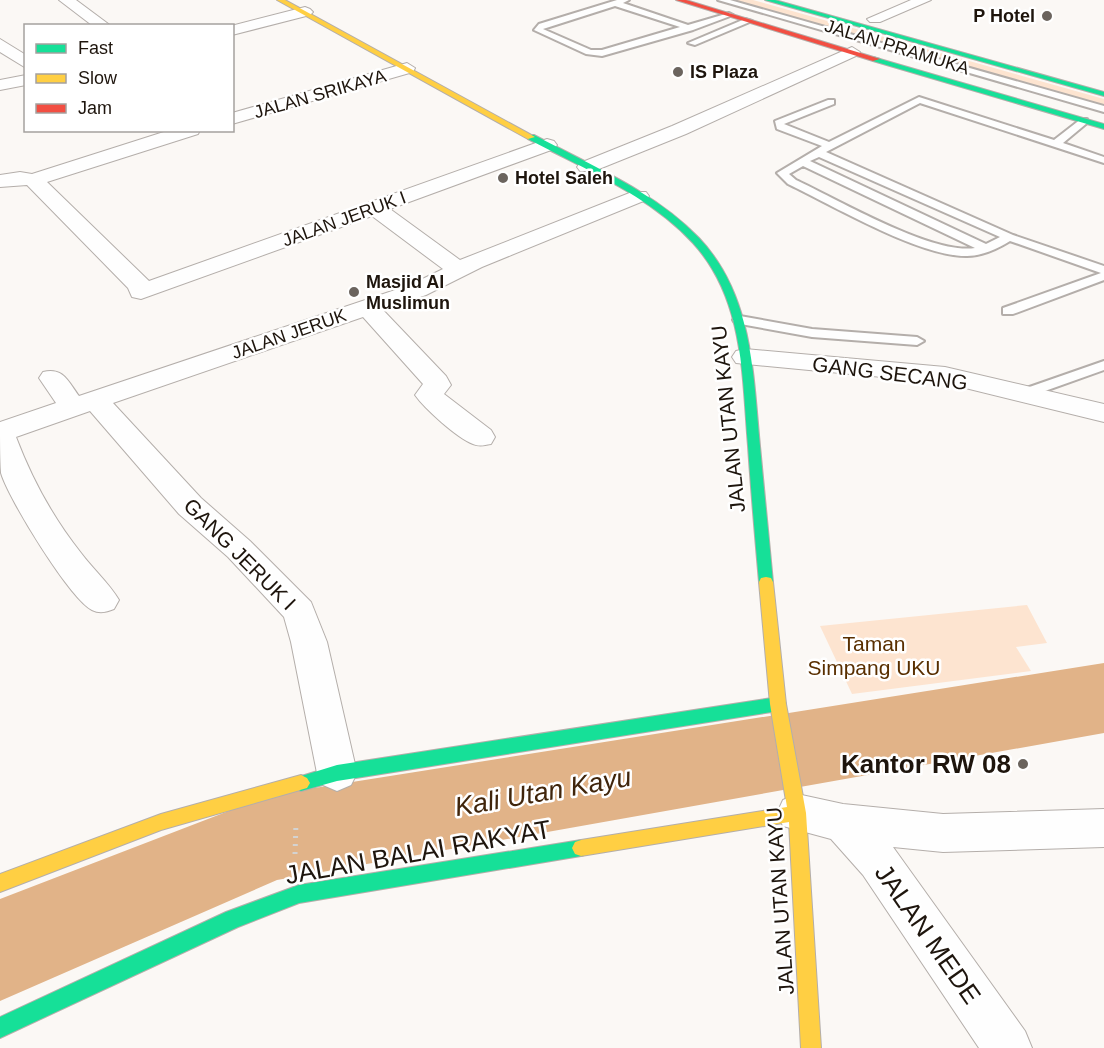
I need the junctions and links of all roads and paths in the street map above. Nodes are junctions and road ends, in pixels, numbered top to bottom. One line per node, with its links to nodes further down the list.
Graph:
1 (66, 0): 16 (street)
2 (280, 0): 12 (street, JALAN UTAN KAYU)
3 (625, 0): 11 (lane)
4 (679, 0): 13 (street, JALAN PRAMUKA)
5 (704, 0): 31 (street, JALAN PRAMUKA)
6 (722, 0): 30 (lane)
7 (753, 0): 28 (lane)
8 (768, 0): 27 (street, JALAN PRAMUKA)
9 (804, 0): 14 (street, JALAN PRAMUKA)
10 (924, 0): 14 (street)
11 (615, 3): 17 (lane); 17 (lane)
12 (305, 12): 18 (street); 23 (street, JALAN UTAN KAYU)
13 (729, 15): 15 (street, JALAN PRAMUKA); 17 (lane)
14 (874, 19): 25 (street, JALAN PRAMUKA)
15 (748, 21): 19 (lane); 21 (street, JALAN PRAMUKA)
16 (101, 24)
17 (690, 28)
18 (234, 30)
19 (692, 43)
20 (0, 44): 22 (street)
21 (852, 52): 33 (street, JALAN PRAMUKA); 43 (street)
22 (24, 62)
23 (407, 68): 32 (street, JALAN SRIKAYA); 39 (street, JALAN UTAN KAYU)
24 (24, 80): 26 (street)
25 (1104, 82)
26 (0, 85)
27 (1104, 94)
28 (1104, 99)
29 (831, 102): 40 (lane)
30 (1104, 109)
31 (1104, 116)
32 (234, 118)
33 (1084, 121): 34 (street, JALAN PRAMUKA); 38 (lane)
34 (1104, 127)
35 (133, 132): 37 (street)
36 (185, 132): 37 (street)
37 (146, 144): 44 (street)
38 (1055, 144): 40 (lane); 41 (lane)
39 (547, 145): 43 (street, JALAN UTAN KAYU); 47 (street, JALAN JERUK I)
40 (824, 149): 42 (lane); 48 (lane)
41 (1104, 160)
42 (803, 162): 49 (lane); 49 (lane)
43 (587, 168): 46 (street, JALAN UTAN KAYU)
44 (33, 180): 45 (street); 47 (street, JALAN JERUK I)
45 (0, 181)
46 (639, 196): 50 (street, JALAN JERUK); 55 (street, JALAN UTAN KAYU)
47 (376, 209): 50 (street)
48 (1009, 237): 49 (lane); 51 (lane)
49 (986, 249)
50 (458, 269): 53 (street, JALAN JERUK)
51 (1104, 270)
52 (1104, 276): 54 (lane)
53 (367, 307): 61 (street, JALAN JERUK); 64 (street)
54 (1008, 311)
55 (740, 320): 56 (lane); 57 (street, JALAN UTAN KAYU)
56 (917, 340)
57 (745, 357): 60 (street, GANG SECANG); 66 (street, JALAN UTAN KAYU)
58 (1104, 365): 60 (lane)
59 (52, 378): 61 (street, GANG JERUK I)
60 (1023, 394): 62 (street, GANG SECANG)
61 (83, 403): 63 (street, JALAN JERUK); 67 (street, GANG JERUK I)
62 (1104, 414)
63 (0, 433): 65 (street)
64 (481, 437)
65 (102, 600)
66 (778, 704): 67 (street); 68 (street, JALAN UTAN KAYU)
67 (336, 773): 73 (street)
68 (797, 813): 70 (street); 74 (street, JALAN BALAI RAKYAT); 75 (street, JALAN UTAN KAYU)
69 (296, 814): 72 (path)
70 (843, 823): 71 (street); 76 (street, JALAN MEDE)
71 (1104, 828)
72 (295, 859)
73 (0, 883)
74 (0, 1028)
75 (811, 1048)
76 (1008, 1048)

